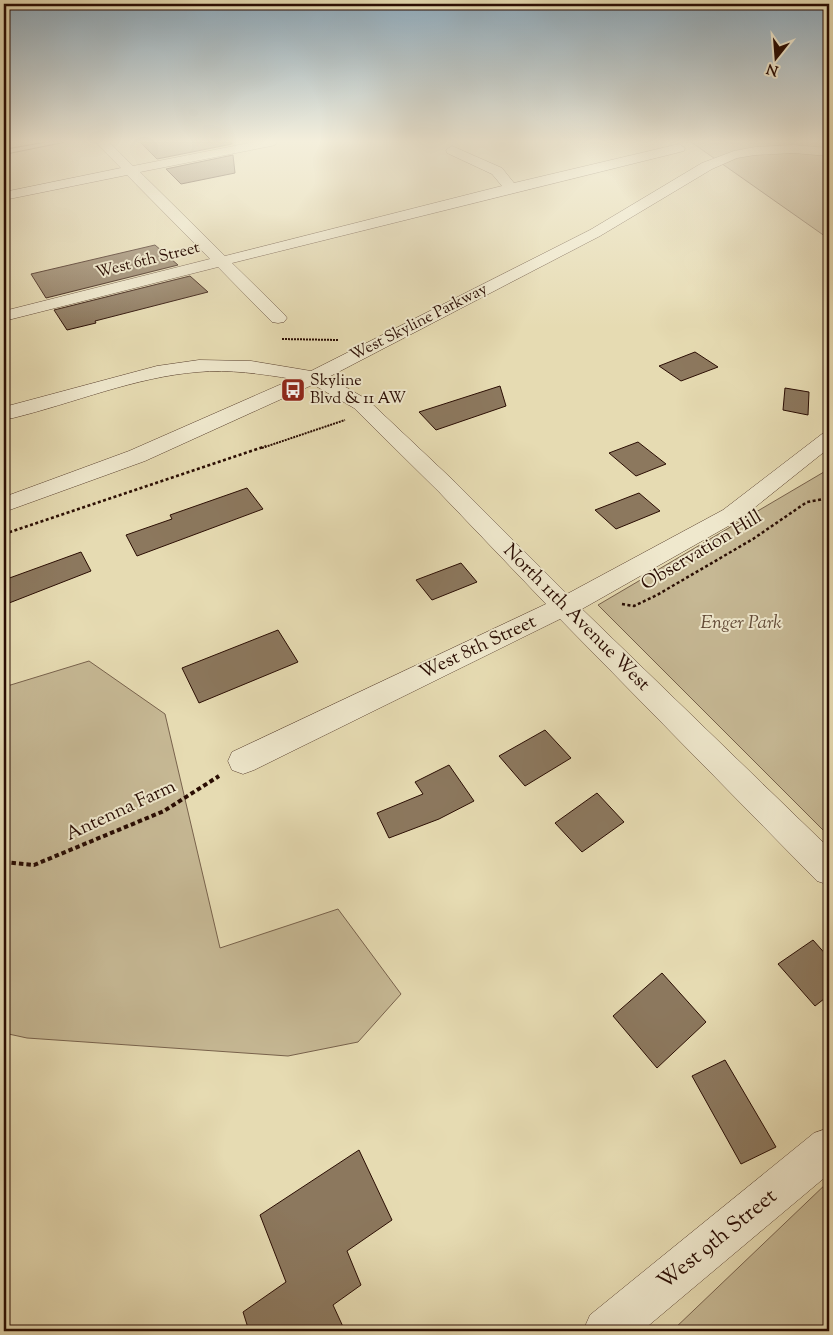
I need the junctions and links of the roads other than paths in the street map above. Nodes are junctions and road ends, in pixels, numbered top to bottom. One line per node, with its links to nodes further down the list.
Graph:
1 (165, 204): 4 (street)
2 (446, 204): 4 (street, West 6th Street)
3 (643, 204): 7 (street, West Skyline Parkway)
4 (220, 261): 5 (street, West 6th Street); 6 (street)
5 (4, 316)
6 (278, 318)
7 (314, 377): 8 (street); 10 (street, West Skyline Parkway); 11 (street, North 11th Avenue West)
8 (4, 413)
9 (829, 438): 11 (street, West 8th Street)
10 (4, 505)
11 (574, 602): 12 (street, West 8th Street); 13 (street, North 11th Avenue West)
12 (243, 761)
13 (829, 870)
14 (829, 1148): 15 (street, West 9th Street)
15 (606, 1331)

